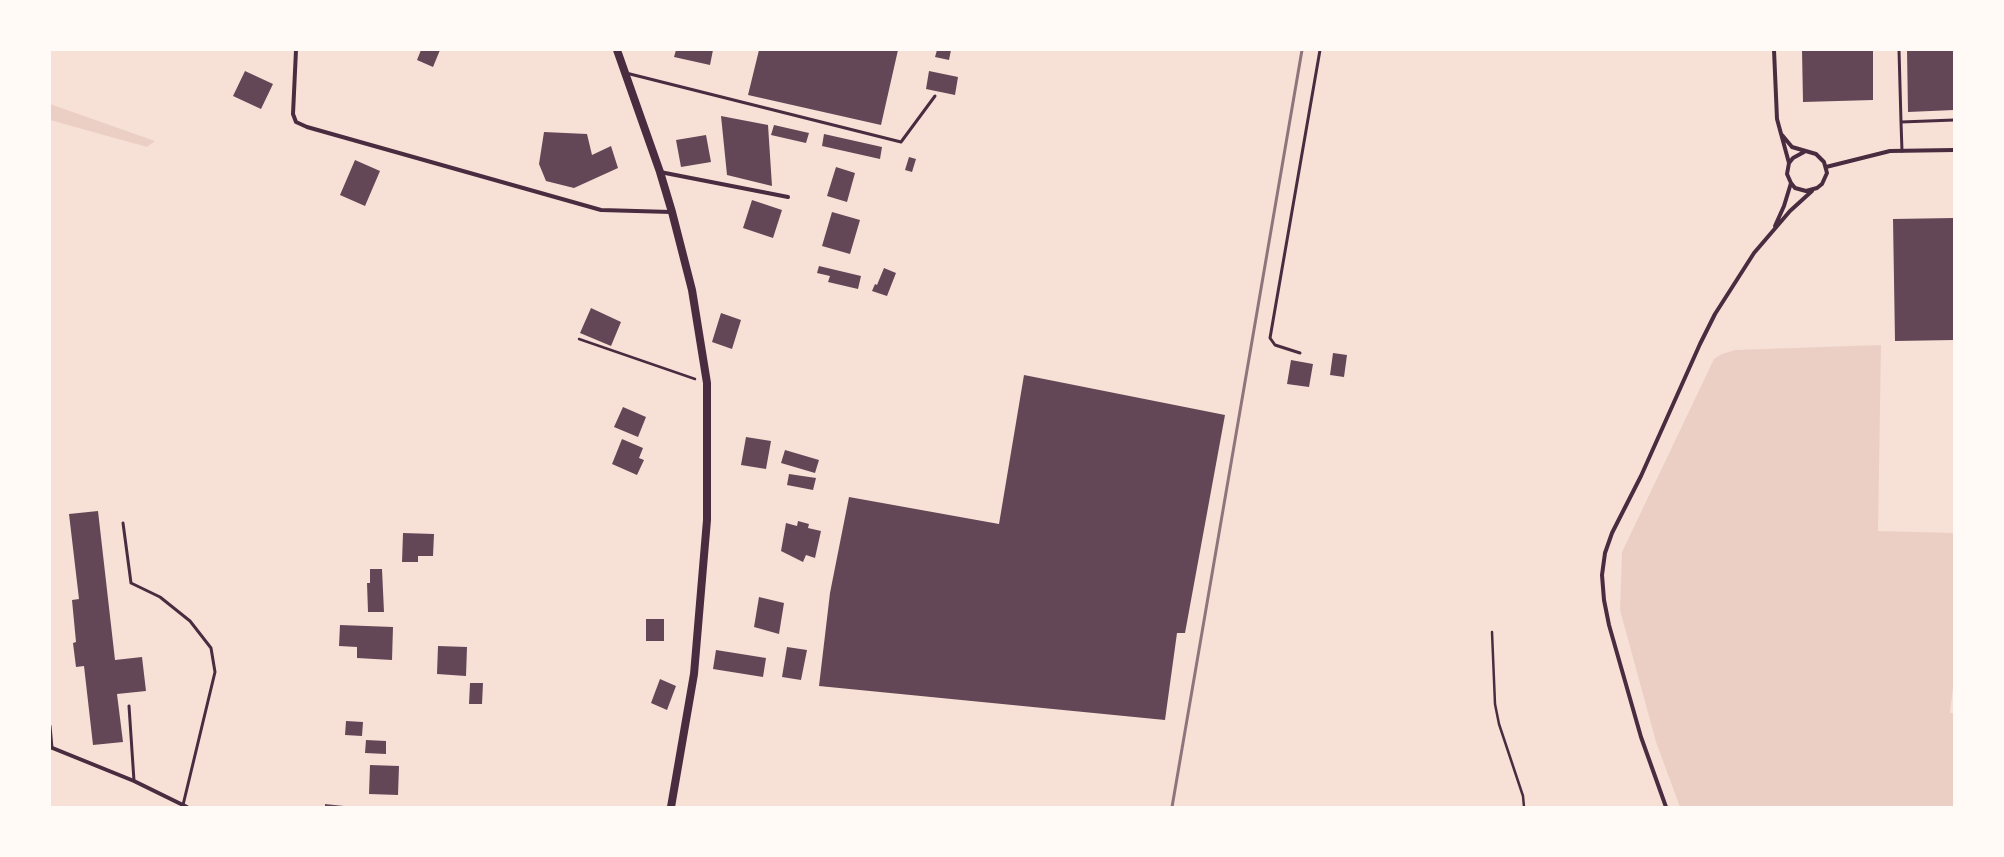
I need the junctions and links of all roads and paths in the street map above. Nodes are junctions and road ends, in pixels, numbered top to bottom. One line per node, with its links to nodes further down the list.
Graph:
1 (296, 50): 20 (street)
2 (617, 50): 6 (main road)
3 (1320, 50): 23 (lane)
4 (1774, 50): 10 (street)
5 (1899, 50): 9 (lane)
6 (624, 73): 7 (lane); 16 (main road)
7 (935, 96)
8 (1954, 120): 9 (lane)
9 (1901, 122): 12 (lane)
10 (1782, 135): 13 (street); 14 (street)
11 (1954, 150): 12 (street)
12 (1902, 151): 15 (street)
13 (1804, 152): 14 (street); 15 (street)
14 (1789, 163): 17 (street)
15 (1826, 167): 18 (street)
16 (660, 172): 19 (street); 20 (main road)
17 (1791, 183): 18 (street); 21 (street)
18 (1812, 191): 21 (street)
19 (788, 197)
20 (672, 212): 24 (main road)
21 (1772, 232): 34 (street)
22 (579, 339): 24 (path)
23 (1300, 353)
24 (707, 383): 32 (main road)
25 (123, 523): 31 (lane)
26 (1492, 632): 33 (path)
27 (130, 706): 30 (lane)
28 (50, 726): 29 (lane)
29 (51, 748): 30 (street)
30 (134, 781): 31 (street)
31 (185, 806)
32 (670, 807)
33 (1524, 807)
34 (1666, 807)

